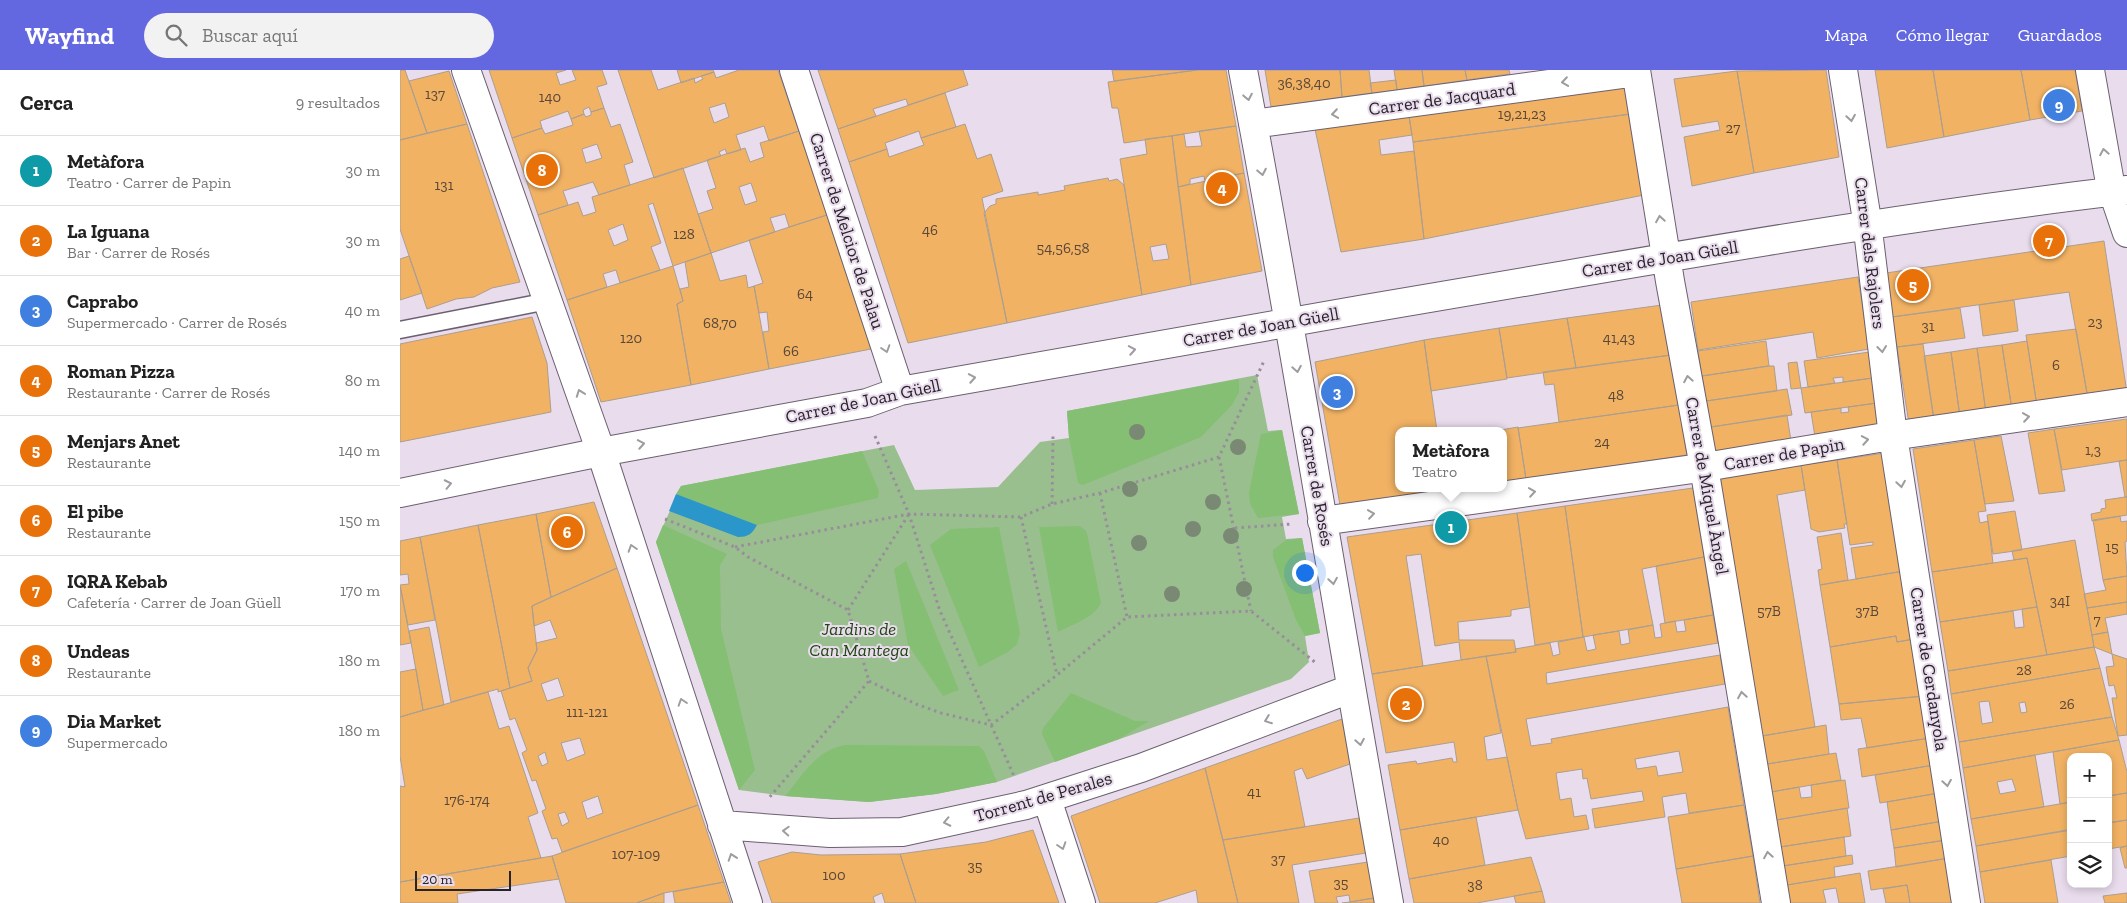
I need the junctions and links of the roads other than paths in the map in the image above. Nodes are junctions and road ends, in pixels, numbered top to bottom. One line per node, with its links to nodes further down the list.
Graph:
1 (466, 70): 13 (street)
2 (794, 70): 16 (street, Carrer de Melcior de Palau, one-way to 16)
3 (1243, 70): 8 (street, Carrer de Rosés, one-way to 8)
4 (1630, 70): 8 (street, Carrer de Jacquard, one-way to 8)
5 (1636, 70): 12 (street, Carrer de Miquel Àngel, one-way to 5)
6 (1844, 70): 10 (street, Carrer dels Rajolers, one-way to 10)
7 (2090, 70): 9 (street, one-way to 7)
8 (1254, 124): 14 (street, Carrer de Rosés, one-way to 14)
9 (2119, 191): 10 (street, Carrer de Joan Güell); 11 (street)
10 (1867, 226): 12 (street, Carrer de Joan Güell); 18 (street, Carrer dels Rajolers, one-way to 18)
11 (2127, 233)
12 (1666, 257): 14 (street, Carrer de Joan Güell); 20 (street, Carrer de Miquel Àngel, one-way to 12)
13 (548, 302): 15 (lane); 19 (street, one-way to 13)
14 (1289, 321): 16 (street, Carrer de Joan Güell, one-way to 14); 22 (street, Carrer de Rosés, one-way to 22)
15 (400, 330)
16 (900, 391): 19 (street, Carrer de Joan Güell, one-way to 16)
17 (2127, 402): 18 (street, Carrer de Papin, one-way to 17)
18 (1893, 436): 20 (street, Carrer de Papin, one-way to 18); 30 (street, Carrer de Cerdanyola, one-way to 30)
19 (601, 452): 21 (street, Carrer de Joan Güell, one-way to 19); 25 (street, one-way to 19)
20 (1704, 467): 22 (street, Carrer de Papin, one-way to 20); 29 (street, Carrer de Miquel Àngel, one-way to 20)
21 (400, 493)
22 (1322, 521): 23 (street, Carrer de Rosés, one-way to 23)
23 (1350, 689): 24 (street, Torrent de Perales, one-way to 24); 28 (street, Carrer de Rosés, one-way to 28)
24 (1047, 799): 25 (street, Torrent de Perales, one-way to 25); 27 (street, one-way to 27)
25 (722, 825): 26 (street, one-way to 25)
26 (748, 903)
27 (1080, 903)
28 (1389, 903)
29 (1776, 903)
30 (1966, 903)

